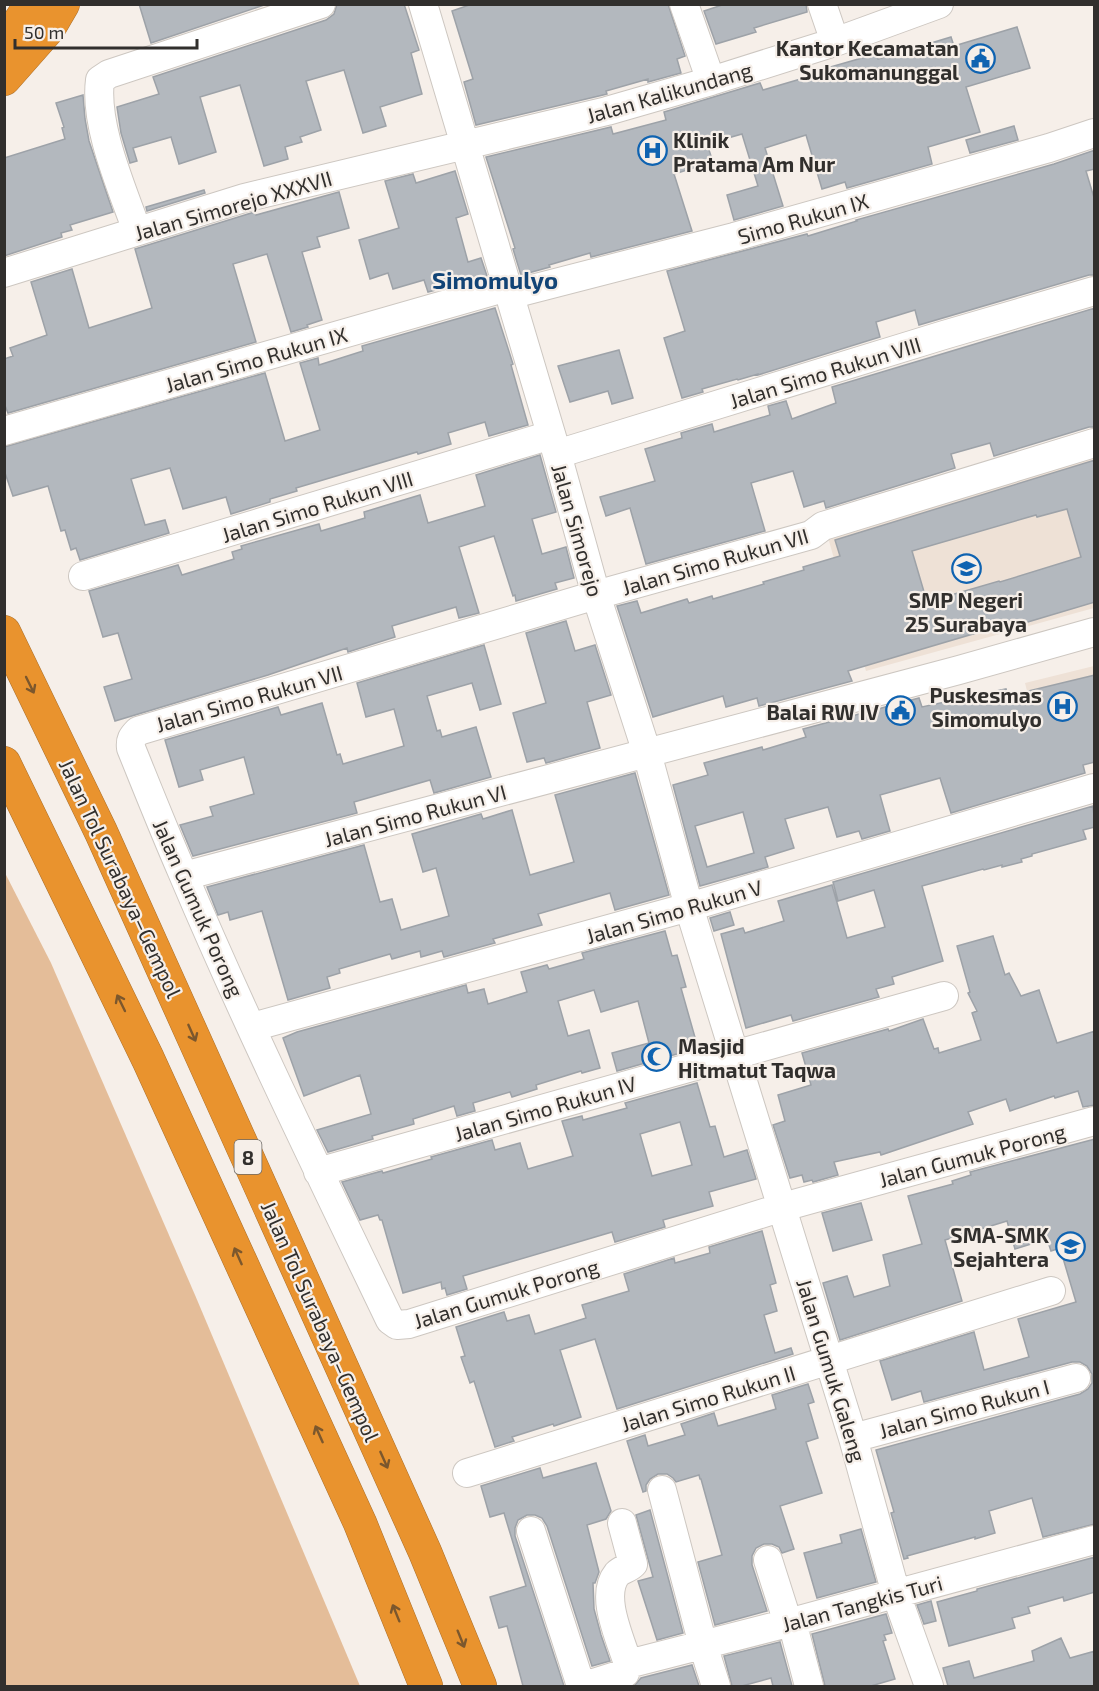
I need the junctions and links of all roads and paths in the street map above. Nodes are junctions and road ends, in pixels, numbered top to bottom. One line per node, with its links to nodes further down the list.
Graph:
1 (31, 4): 8 (highway)
2 (63, 4): 10 (highway)
3 (321, 4): 14 (street)
4 (423, 4): 13 (street, Jalan Simorejo)
5 (684, 4): 11 (street)
6 (822, 4): 9 (street)
7 (939, 4): 9 (street, Jalan Kalikundang)
8 (4, 38)
9 (835, 42): 11 (street, Jalan Kalikundang)
10 (4, 79)
11 (711, 81): 13 (street, Jalan Kalikundang)
12 (1095, 133): 16 (street, Simo Rukun IX)
13 (464, 145): 14 (street, Jalan Simorejo XXXVII); 16 (street, Jalan Simorejo)
14 (137, 231): 15 (street, Jalan Simorejo XXXVII)
15 (4, 273)
16 (508, 291): 18 (street, Jalan Simo Rukun IX); 20 (street, Jalan Simorejo)
17 (1095, 291): 20 (street, Jalan Simo Rukun VIII)
18 (4, 431)
19 (1095, 443): 22 (street, Jalan Simo Rukun VII)
20 (554, 445): 21 (street, Jalan Simo Rukun VIII); 22 (street, Jalan Simorejo)
21 (83, 576)
22 (596, 595): 25 (street, Jalan Simo Rukun VII); 26 (street, Jalan Simorejo)
23 (4, 632): 52 (highway, Jalan Tol Surabaya–Gempol / 8, one-way to 52)
24 (1095, 632): 26 (street, Jalan Simo Rukun VI)
25 (130, 741): 29 (street, Jalan Gumuk Porong)
26 (647, 753): 29 (street, Jalan Simo Rukun VI); 30 (street, Jalan Simorejo)
27 (4, 763): 51 (highway, 8, one-way to 27)
28 (1095, 788): 30 (street, Jalan Simo Rukun V)
29 (184, 876): 32 (street, Jalan Gumuk Porong)
30 (689, 907): 32 (street, Jalan Simo Rukun V); 33 (street, Jalan Simorejo)
31 (944, 996): 33 (street, Jalan Simo Rukun IV)
32 (252, 1027): 35 (street, Jalan Gumuk Porong)
33 (734, 1054): 35 (street, Jalan Simo Rukun IV); 36 (street, Jalan Gumuk Galeng)
34 (1095, 1121): 36 (street, Jalan Gumuk Porong)
35 (318, 1172): 36 (street, Jalan Gumuk Porong)
36 (783, 1206): 38 (street, Jalan Gumuk Galeng)
37 (1051, 1291): 38 (street, Jalan Simo Rukun II)
38 (829, 1361): 40 (street, Jalan Gumuk Galeng); 41 (street, Jalan Simo Rukun II)
39 (1076, 1378): 40 (street, Jalan Simo Rukun I)
40 (853, 1437): 47 (street, Jalan Gumuk Galeng)
41 (467, 1473)
42 (662, 1490): 49 (street)
43 (622, 1524): 50 (street)
44 (531, 1531): 53 (street)
45 (1095, 1540): 47 (street, Jalan Tangkis Turi)
46 (768, 1560): 48 (street)
47 (896, 1594): 48 (street, Jalan Tangkis Turi); 56 (street, Jalan Gumuk Galeng)
48 (790, 1623): 49 (street, Jalan Tangkis Turi); 55 (street)
49 (703, 1645): 50 (street, Jalan Tangkis Turi); 54 (street)
50 (628, 1664): 53 (street)
51 (426, 1686)
52 (480, 1686)
53 (582, 1686)
54 (716, 1686)
55 (808, 1686)
56 (929, 1686)

